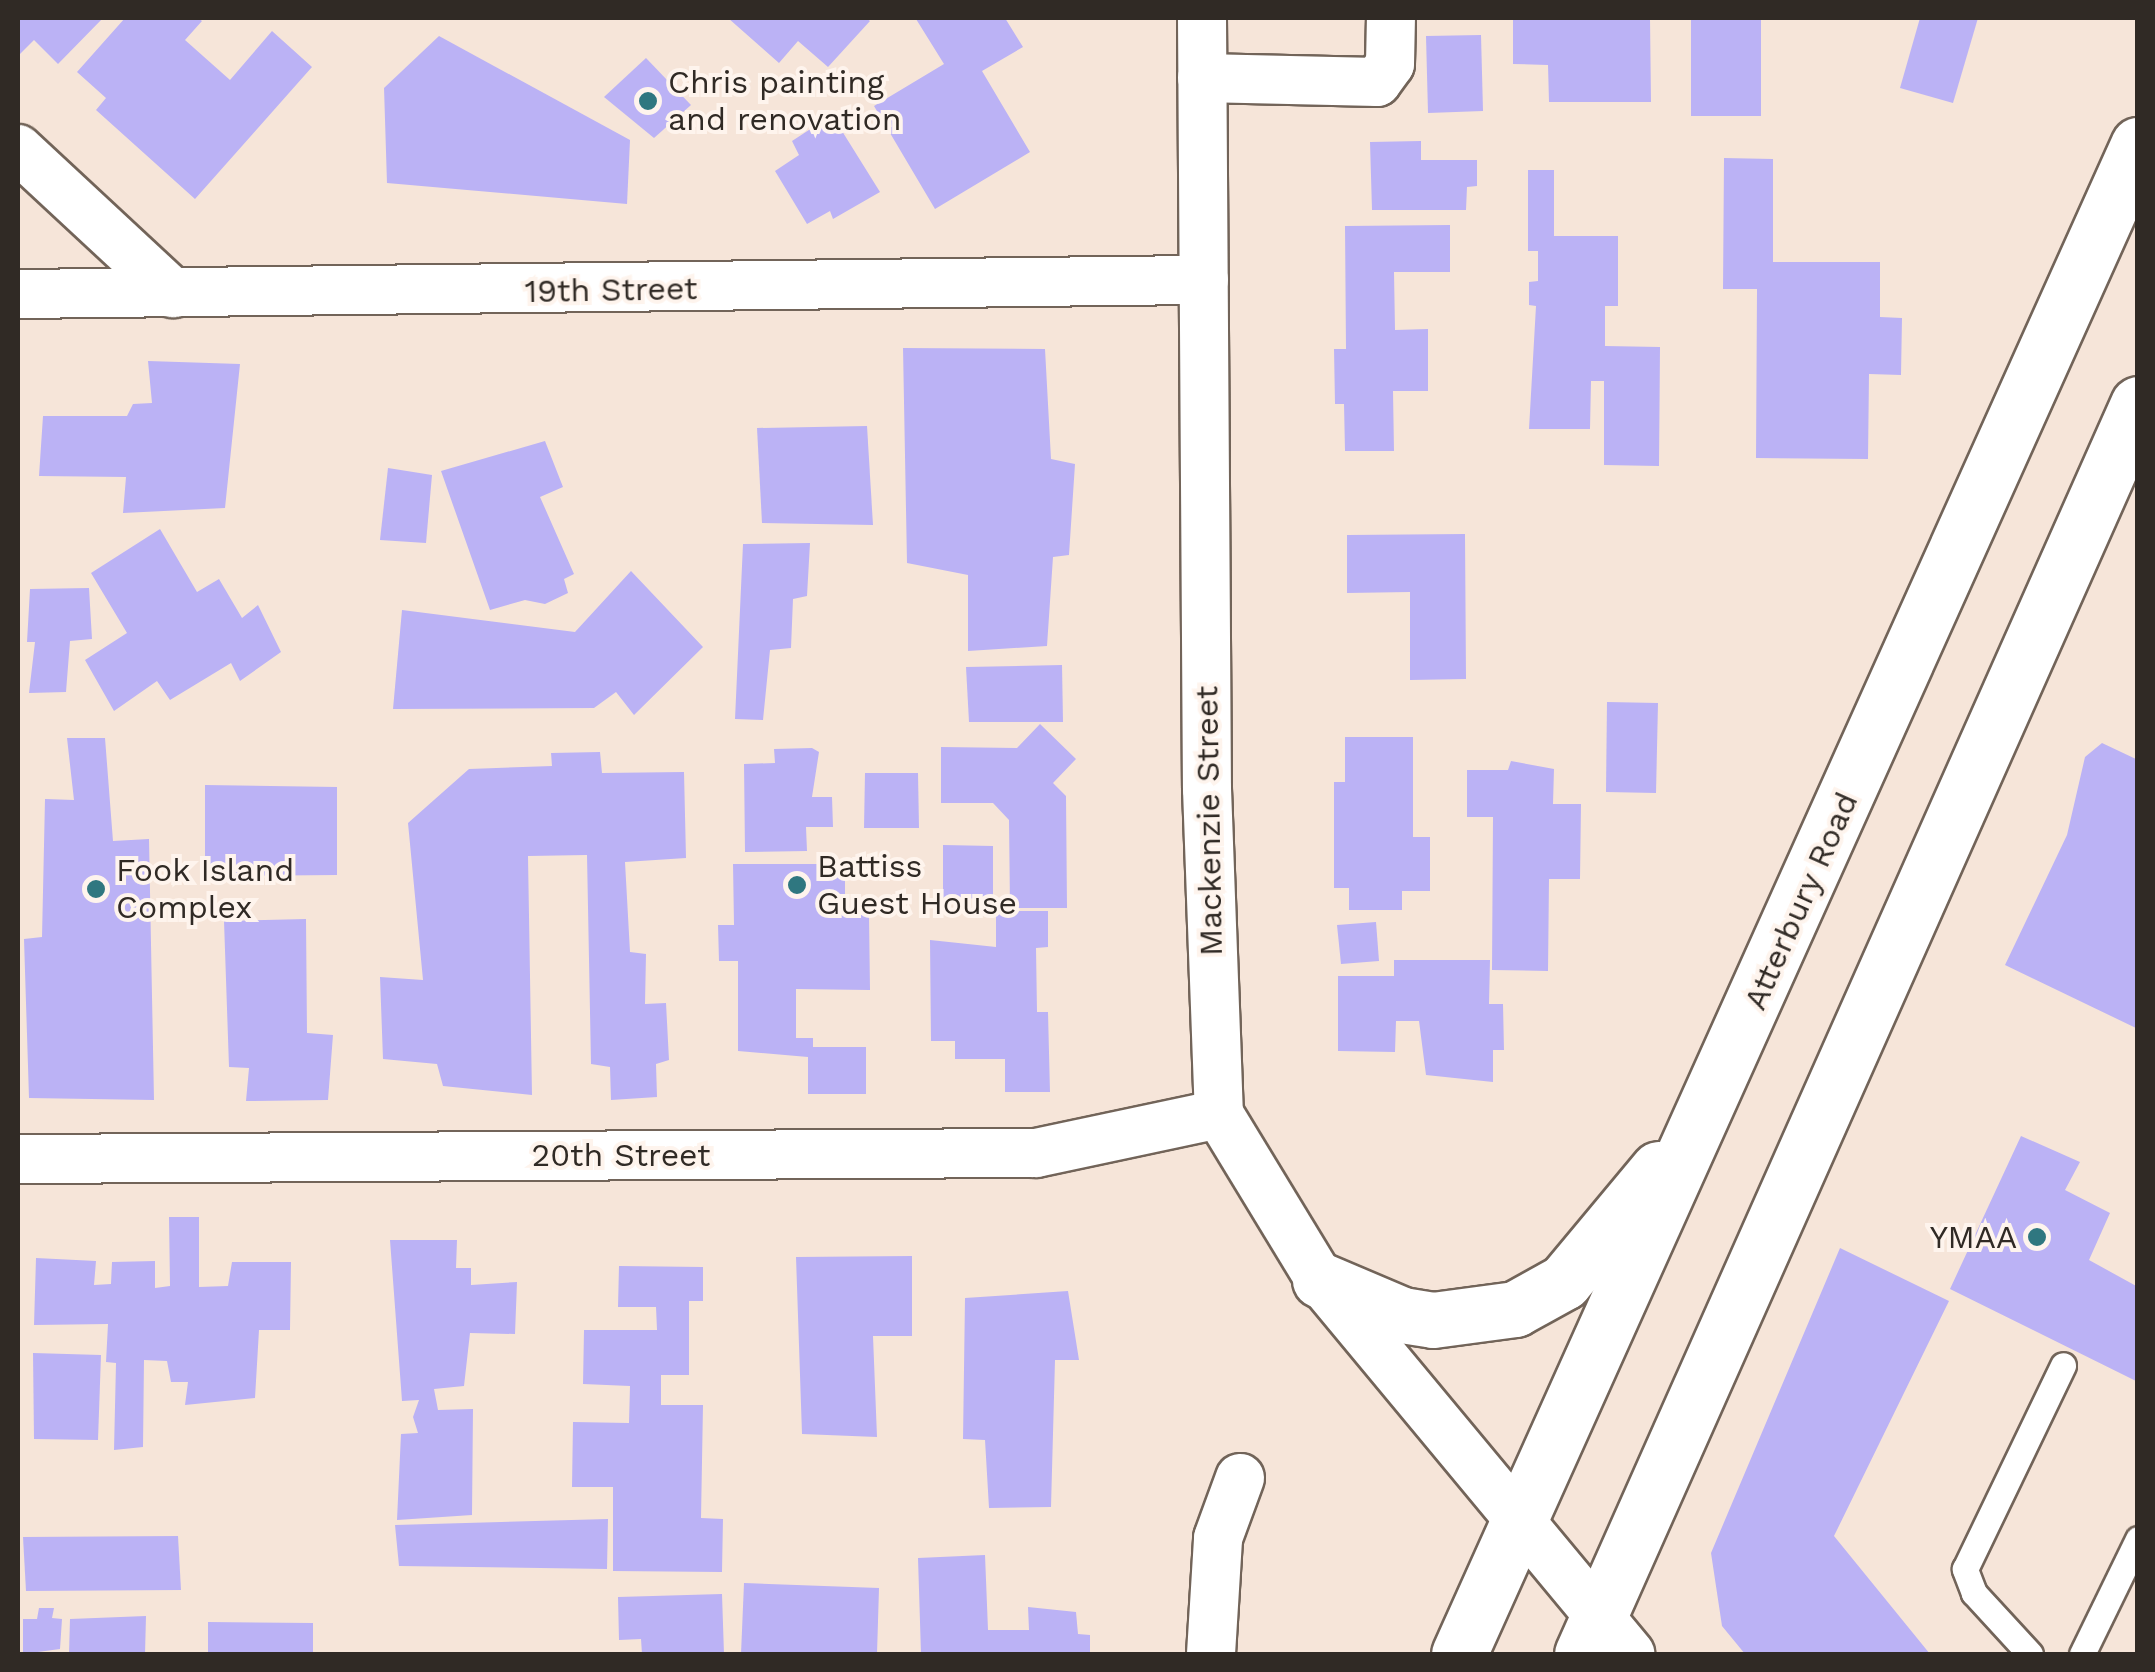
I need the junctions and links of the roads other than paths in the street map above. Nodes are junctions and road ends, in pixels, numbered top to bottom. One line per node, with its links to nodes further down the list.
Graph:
1 (1202, 18): 3 (street, Mackenzie Street)
2 (1391, 18): 3 (street)
3 (1202, 78): 6 (street, Mackenzie Street)
4 (2138, 145): 10 (main road, Atterbury Road)
5 (18, 148): 7 (street)
6 (1204, 280): 7 (street, 19th Street); 11 (street, Mackenzie Street)
7 (173, 293): 8 (street, 19th Street)
8 (18, 294)
9 (2138, 404): 18 (main road)
10 (1732, 1053): 13 (main road); 16 (main road, Atterbury Road)
11 (1220, 1114): 12 (street, 20th Street); 13 (street, Mackenzie Street)
12 (18, 1159)
13 (1320, 1280): 16 (street, Mackenzie Street)
14 (2063, 1365): 21 (lane)
15 (1240, 1478): 19 (street)
16 (1518, 1526): 18 (street, Mackenzie Street); 20 (main road, Atterbury Road)
17 (2138, 1539): 22 (lane)
18 (1604, 1642)
19 (1211, 1654)
20 (1460, 1654)
21 (2030, 1654)
22 (2082, 1654)

